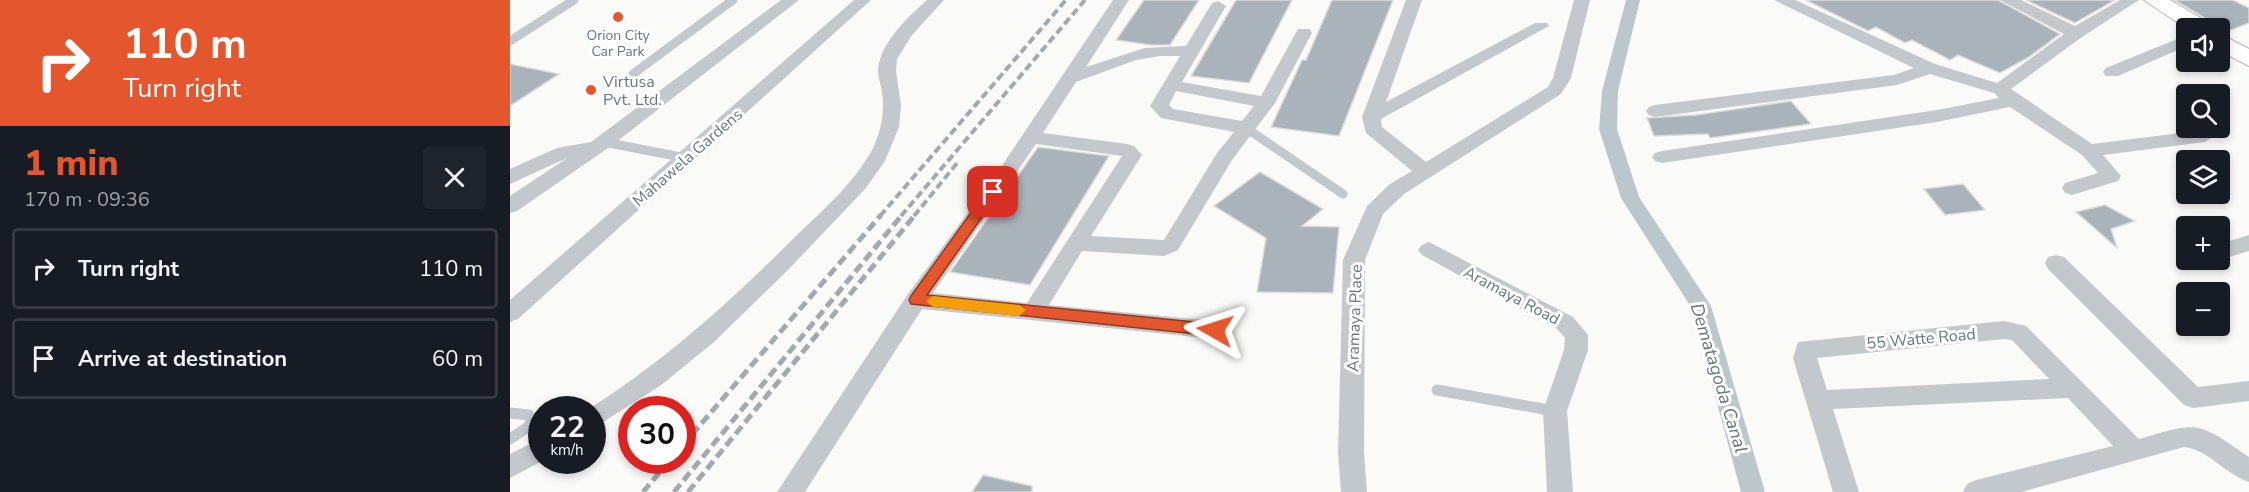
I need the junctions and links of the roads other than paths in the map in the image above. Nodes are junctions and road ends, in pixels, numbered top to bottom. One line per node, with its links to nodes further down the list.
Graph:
1 (574, 0): 18 (lane)
2 (733, 0): 25 (lane)
3 (791, 0): 35 (street)
4 (936, 0): 57 (street)
5 (1121, 0): 26 (street)
6 (1414, 0): 31 (street)
7 (1582, 0): 39 (street, Aramaya Place)
8 (1782, 0): 23 (street)
9 (2008, 0): 17 (street)
10 (2131, 0): 17 (street)
11 (2155, 0): 14 (street)
12 (856, 1): 38 (street, Mahawela Gardens)
13 (1218, 6): 21 (street)
14 (2185, 18)
15 (1541, 26): 31 (street)
16 (1304, 33): 29 (street)
17 (2076, 33): 28 (street)
18 (510, 41)
19 (2176, 45): 24 (street)
20 (2230, 47): 22 (street)
21 (1191, 52): 26 (street); 27 (street)
22 (2249, 59)
23 (1929, 68): 28 (street); 30 (street)
24 (2112, 72)
25 (633, 74)
26 (1071, 78): 33 (street)
27 (1171, 86): 29 (street); 32 (street)
28 (2006, 95): 36 (street); 37 (street)
29 (1266, 103): 32 (street)
30 (1655, 111)
31 (1371, 117): 39 (street)
32 (1246, 128): 42 (lane); 44 (street)
33 (1031, 137): 44 (street); 49 (street)
34 (2190, 138): 36 (street)
35 (604, 142): 38 (lane); 40 (street); 43 (street)
36 (2089, 151): 41 (street)
37 (1662, 156)
38 (686, 158): 51 (street, Mahawela Gardens)
39 (1424, 171): 66 (street, Aramaya Place)
40 (510, 177)
41 (2072, 188)
42 (1343, 194)
43 (510, 206)
44 (1076, 243): 50 (street)
45 (2249, 243): 46 (street)
46 (2230, 249)
47 (1430, 250): 58 (street, Aramaya Road)
48 (2056, 263): 55 (street)
49 (916, 300): 50 (street); 65 (street)
50 (1033, 312): 52 (street)
51 (510, 313)
52 (1215, 330)
53 (2074, 388): 56 (street); 56 (street, 55 Watte Road); 61 (street, 55 Watte Road)
54 (1437, 390): 58 (lane)
55 (2247, 393)
56 (1818, 400): 68 (street, 55 Watte Road)
57 (606, 411)
58 (1555, 411): 67 (street, Aramaya Road)
59 (510, 413): 60 (lane)
60 (510, 439)
61 (2135, 452): 64 (street); 69 (street)
62 (528, 457): 63 (street)
63 (510, 467)
64 (2249, 471)
65 (790, 492)
66 (1354, 492)
67 (1560, 492)
68 (1846, 492)
69 (1976, 492)

